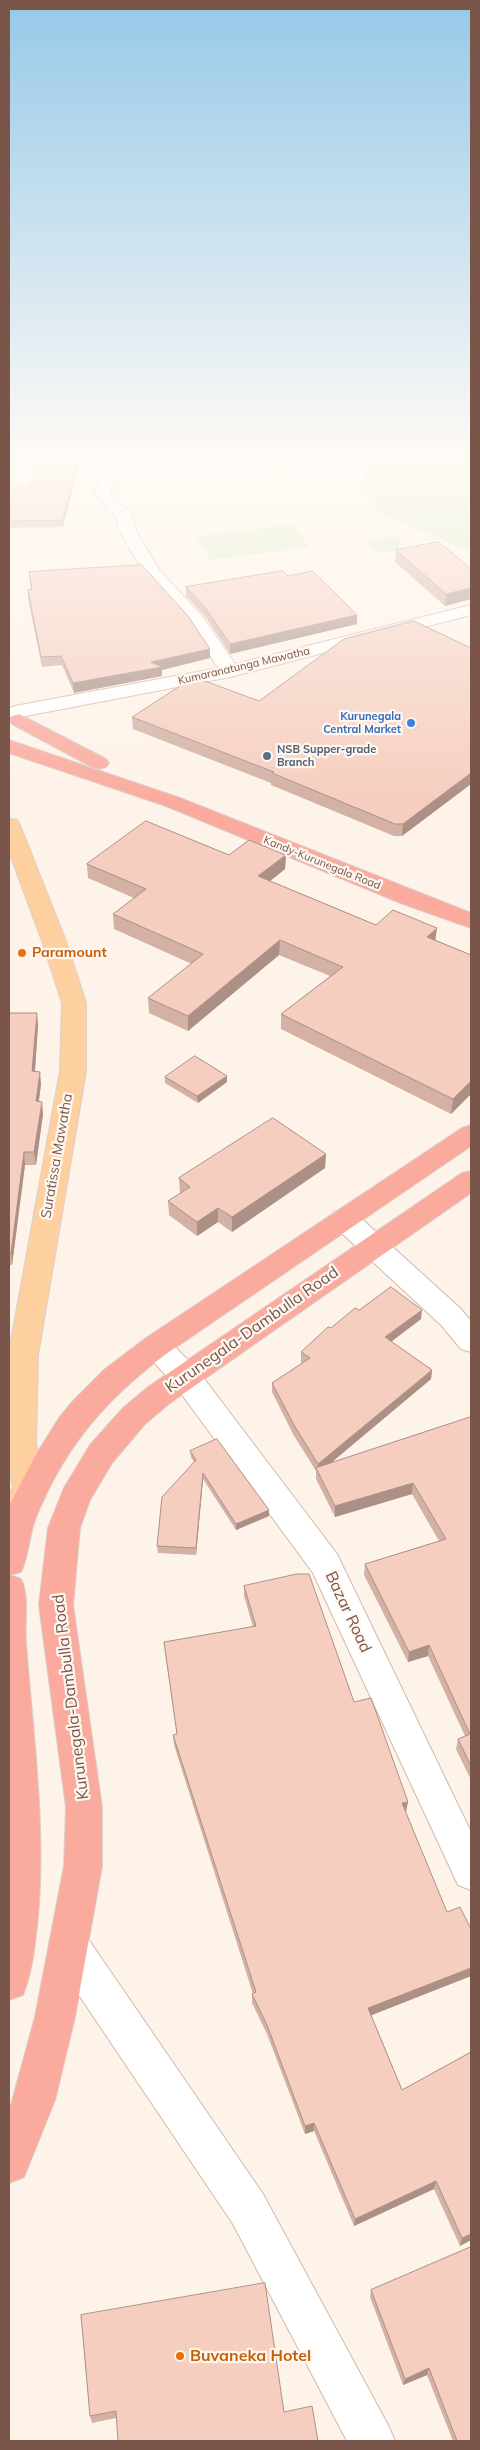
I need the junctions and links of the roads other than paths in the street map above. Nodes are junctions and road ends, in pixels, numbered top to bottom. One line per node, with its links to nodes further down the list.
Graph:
1 (152, 572): 3 (street)
2 (471, 610): 3 (street, Kumaranatunga Mawatha)
3 (230, 671): 4 (street, Kumaranatunga Mawatha)
4 (13, 719): 6 (highway, Kandy-Kurunegala Road)
5 (9, 746): 6 (highway, Kandy-Kurunegala Road)
6 (173, 802): 8 (highway, Kandy-Kurunegala Road)
7 (9, 825): 16 (main road, Suratissa Mawatha)
8 (471, 920)
9 (471, 1134): 11 (highway)
10 (471, 1180): 12 (highway, Kurunegala-Dambulla Road)
11 (344, 1219): 12 (street); 14 (highway)
12 (373, 1246): 13 (street); 15 (highway, Kurunegala-Dambulla Road)
13 (471, 1341)
14 (156, 1346): 15 (street, Bazar Road); 16 (highway)
15 (185, 1376): 19 (street, Bazar Road); 20 (highway, Kurunegala-Dambulla Road)
16 (19, 1500): 17 (highway)
17 (9, 1562)
18 (9, 1589): 21 (highway)
19 (471, 1872)
20 (68, 1944): 22 (highway, Kurunegala-Dambulla Road); 23 (street)
21 (9, 1981)
22 (9, 2162)
23 (372, 2441)

